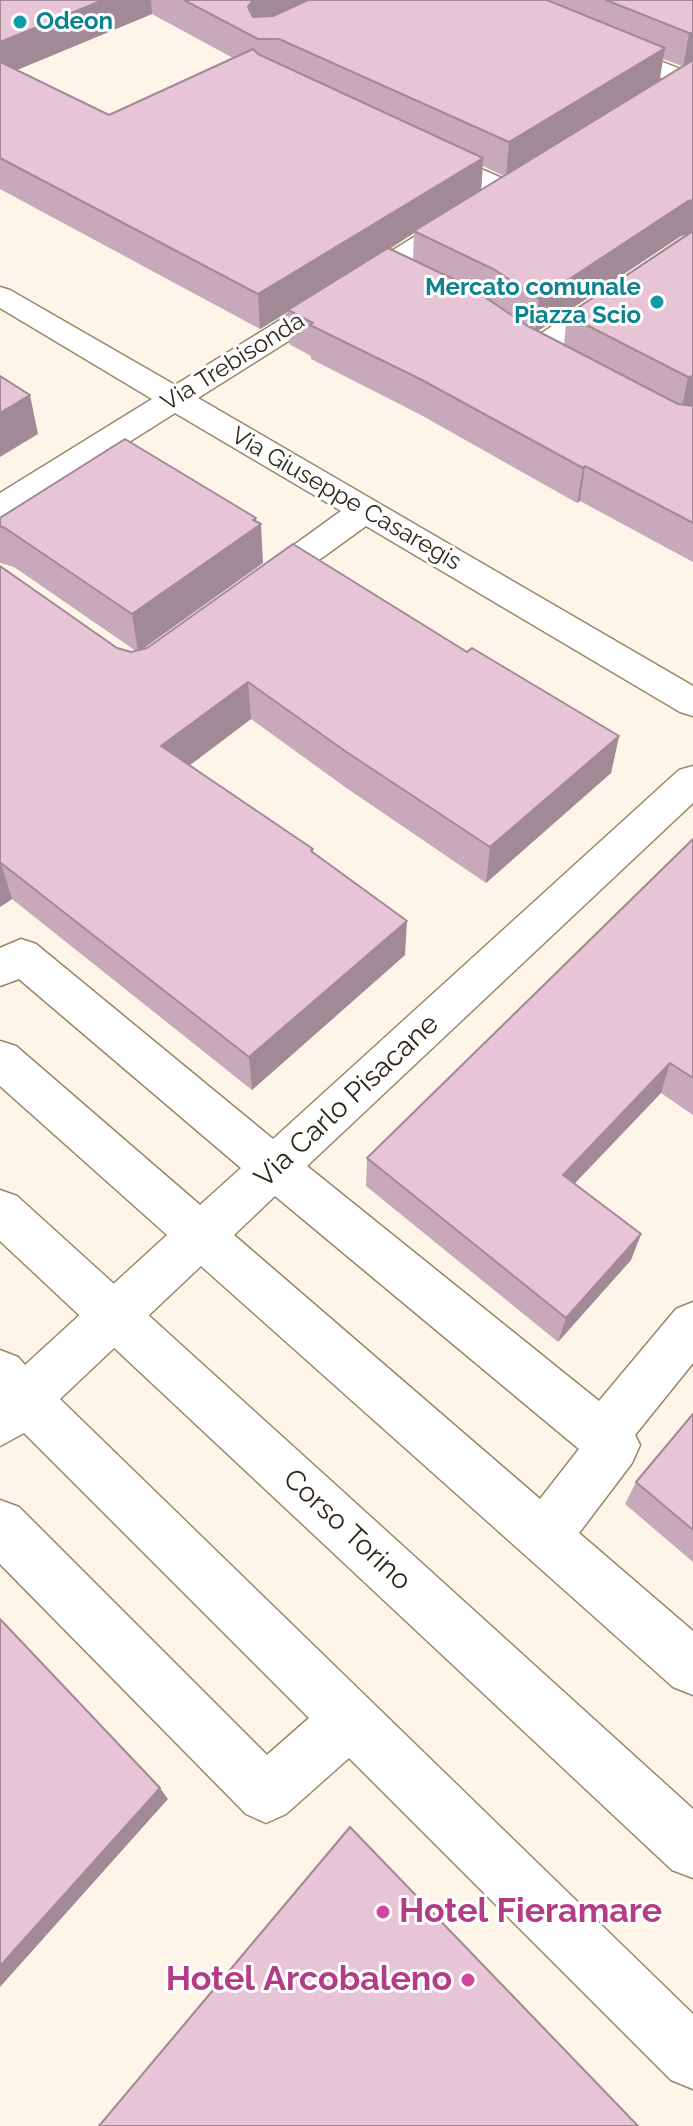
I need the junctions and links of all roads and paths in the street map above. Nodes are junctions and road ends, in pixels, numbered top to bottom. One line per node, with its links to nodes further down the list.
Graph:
1 (589, 40): 2 (street)
2 (690, 79): 3 (street)
3 (652, 101)
4 (409, 145): 6 (street)
5 (534, 174): 6 (street, Via Trebisonda)
6 (508, 191): 8 (street, Via Trebisonda)
7 (693, 244): 11 (street)
8 (386, 267): 9 (street); 12 (street, Via Trebisonda)
9 (418, 282)
10 (0, 296): 12 (street, Via Giuseppe Casaregis)
11 (537, 351)
12 (176, 398): 13 (street, Via Trebisonda); 14 (street, Via Giuseppe Casaregis)
13 (0, 508)
14 (365, 510): 15 (street); 16 (street, Via Giuseppe Casaregis)
15 (237, 603)
16 (693, 703)
17 (693, 780): 20 (street, Via Carlo Pisacane)
18 (0, 969): 20 (street)
19 (0, 1059): 22 (street)
20 (275, 1167): 22 (street, Via Carlo Pisacane); 26 (street)
21 (0, 1211): 23 (street, Corso Torino)
22 (201, 1235): 23 (street, Via Carlo Pisacane); 28 (street)
23 (114, 1316): 25 (street, Via Carlo Pisacane); 31 (street, Corso Torino)
24 (693, 1325): 26 (street)
25 (8, 1398): 30 (street)
26 (603, 1436): 28 (street)
27 (0, 1526): 30 (street)
28 (544, 1536): 29 (street)
29 (693, 1667)
30 (350, 1719): 32 (street)
31 (693, 1849)
32 (693, 2058)

